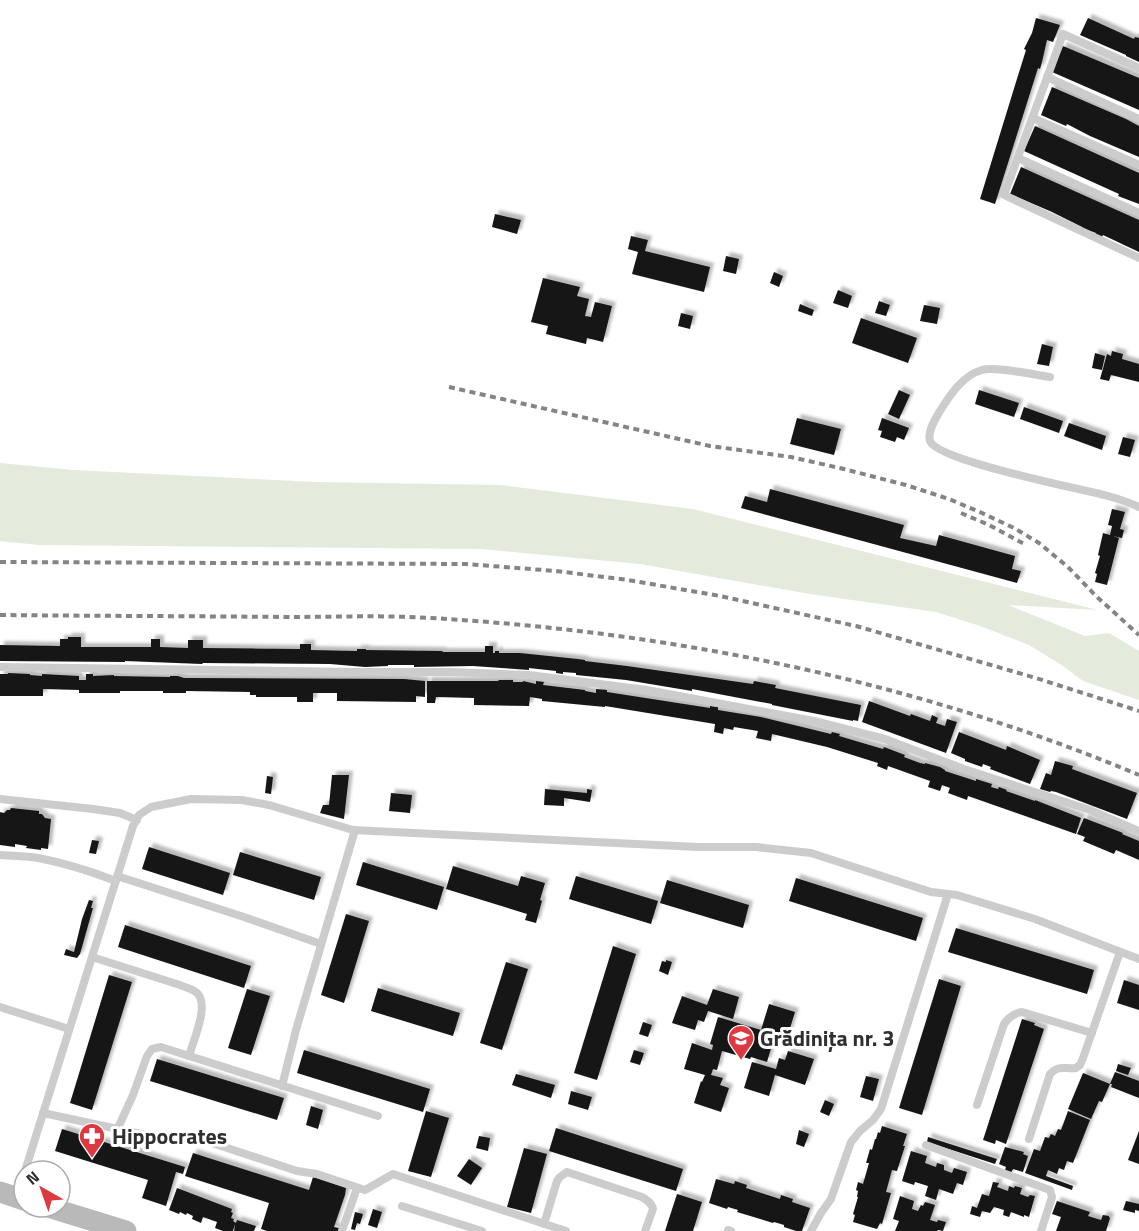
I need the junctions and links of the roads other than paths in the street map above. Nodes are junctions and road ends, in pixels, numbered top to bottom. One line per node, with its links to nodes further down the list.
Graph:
1 (1139, 68): 2 (lane)
2 (1047, 77): 3 (lane); 4 (lane)
3 (1032, 118): 5 (lane); 6 (lane)
4 (1139, 119)
5 (1018, 158): 7 (lane); 8 (lane)
6 (1139, 165)
7 (1139, 213)
8 (1139, 258)
9 (1050, 377): 10 (lane)
10 (1139, 507)
11 (0, 667): 15 (lane)
12 (0, 799): 13 (lane)
13 (137, 820): 14 (lane); 17 (lane)
14 (355, 830): 18 (lane); 19 (lane)
15 (1139, 831)
16 (0, 855): 17 (lane)
17 (116, 879): 19 (lane); 21 (lane)
18 (948, 894): 20 (lane); 44 (lane)
19 (321, 944): 27 (lane)
20 (1120, 952): 22 (lane); 25 (lane)
21 (92, 957): 24 (lane); 26 (lane)
22 (1139, 959)
23 (0, 1007): 24 (lane)
24 (69, 1029): 29 (lane)
25 (1092, 1033): 28 (lane); 32 (lane)
26 (189, 1056): 27 (lane); 31 (lane)
27 (282, 1086): 30 (lane)
28 (977, 1105)
29 (43, 1113): 31 (lane); 34 (lane)
30 (378, 1116)
31 (118, 1128): 35 (lane)
32 (1029, 1139)
33 (926, 1145): 45 (lane)
34 (29, 1159)
35 (357, 1188): 38 (lane); 40 (lane)
36 (402, 1206): 41 (lane)
37 (72, 1214): 39 (street)
38 (544, 1224): 42 (lane); 43 (lane)
39 (126, 1231)
40 (342, 1231)
41 (482, 1231)
42 (566, 1231)
43 (645, 1231)
44 (812, 1231)
45 (1041, 1231)

